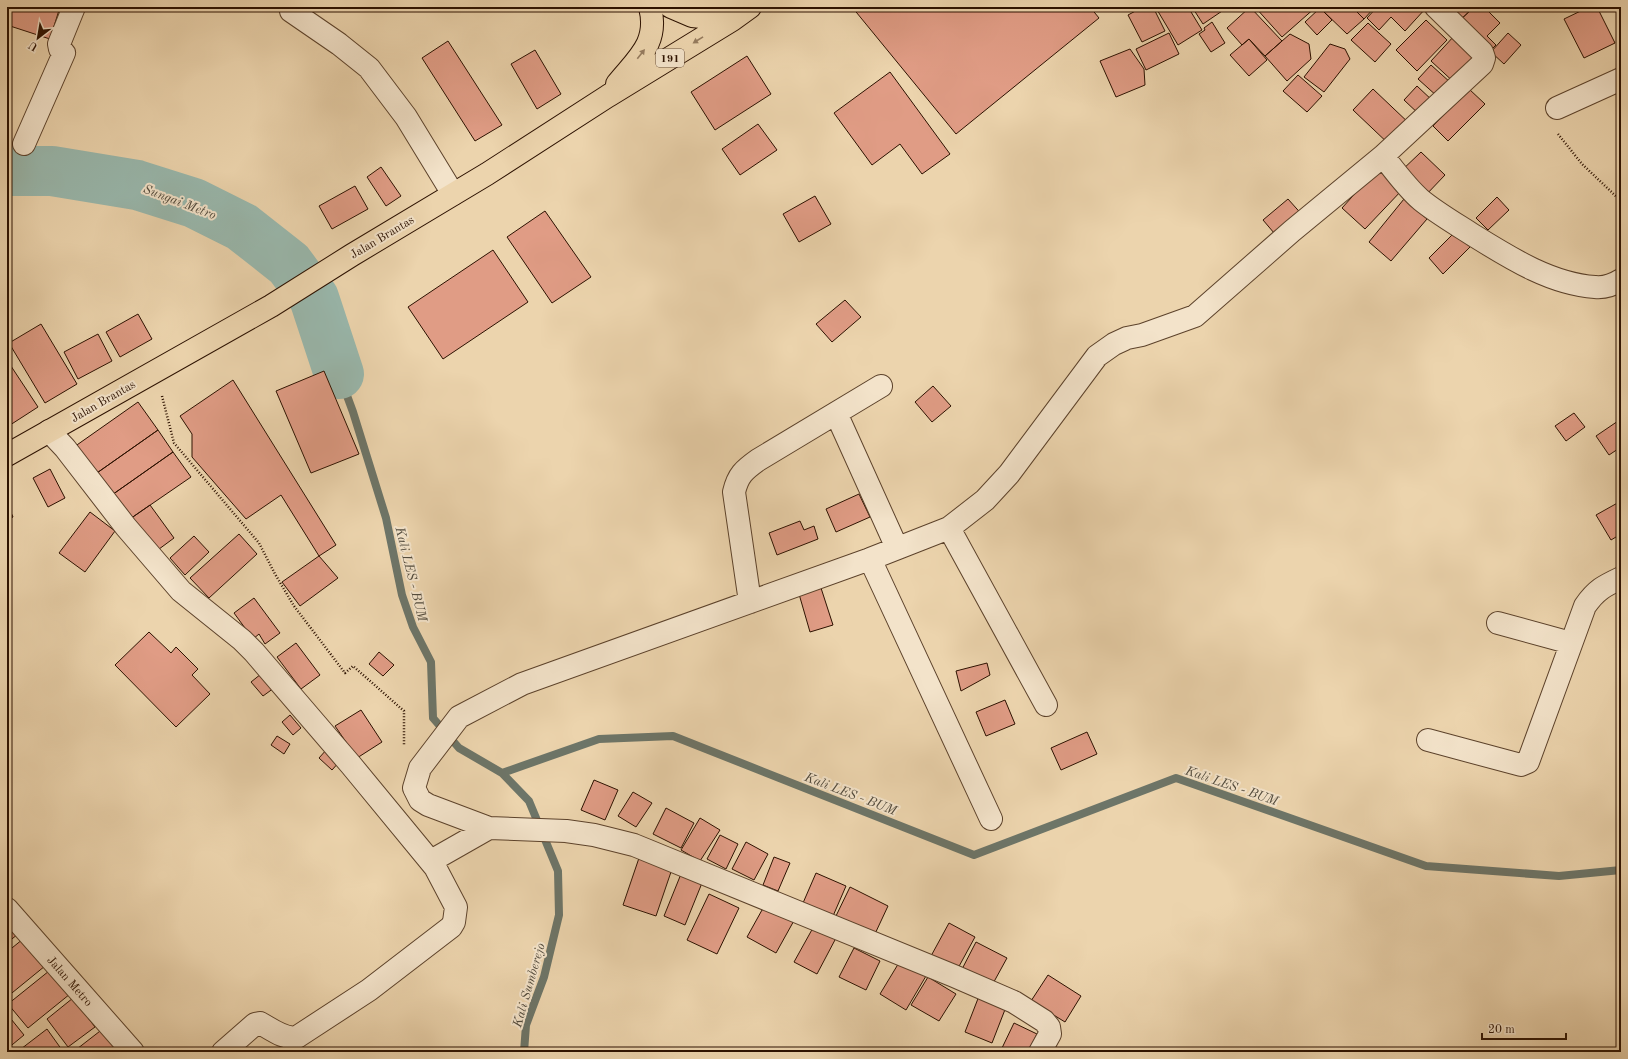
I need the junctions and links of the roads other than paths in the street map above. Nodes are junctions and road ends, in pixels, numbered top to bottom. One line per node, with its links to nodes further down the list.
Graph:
1 (74, 7): 11 (street)
2 (650, 7): 9 (main road, 191, one-way to 2)
3 (671, 7): 7 (main road)
4 (750, 7): 7 (main road, Jalan Brantas / 191)
5 (1436, 7): 12 (street)
6 (287, 8): 13 (street)
7 (732, 20): 9 (main road, Jalan Brantas / 191, one-way to 9)
8 (1621, 79): 10 (street)
9 (608, 96): 13 (main road, Jalan Brantas)
10 (1557, 108)
11 (24, 144)
12 (1383, 156): 14 (street); 19 (street)
13 (453, 194): 17 (main road, Jalan Brantas)
14 (1621, 280)
15 (881, 386): 16 (street)
16 (836, 413): 20 (street); 23 (street)
17 (50, 431): 18 (main road, Jalan Brantas); 30 (street)
18 (7, 455)
19 (949, 528): 20 (street); 26 (street)
20 (897, 548): 21 (street)
21 (870, 559): 23 (street); 28 (street)
22 (1621, 578): 25 (street)
23 (750, 602): 29 (street)
24 (1498, 623): 25 (street)
25 (1571, 643): 27 (street)
26 (1046, 706)
27 (1428, 740)
28 (991, 819)
29 (489, 828): 30 (street); 34 (street)
30 (435, 867): 33 (street)
31 (7, 910): 32 (street, Jalan Metro)
32 (133, 1052)
33 (223, 1052)
34 (1040, 1052)

